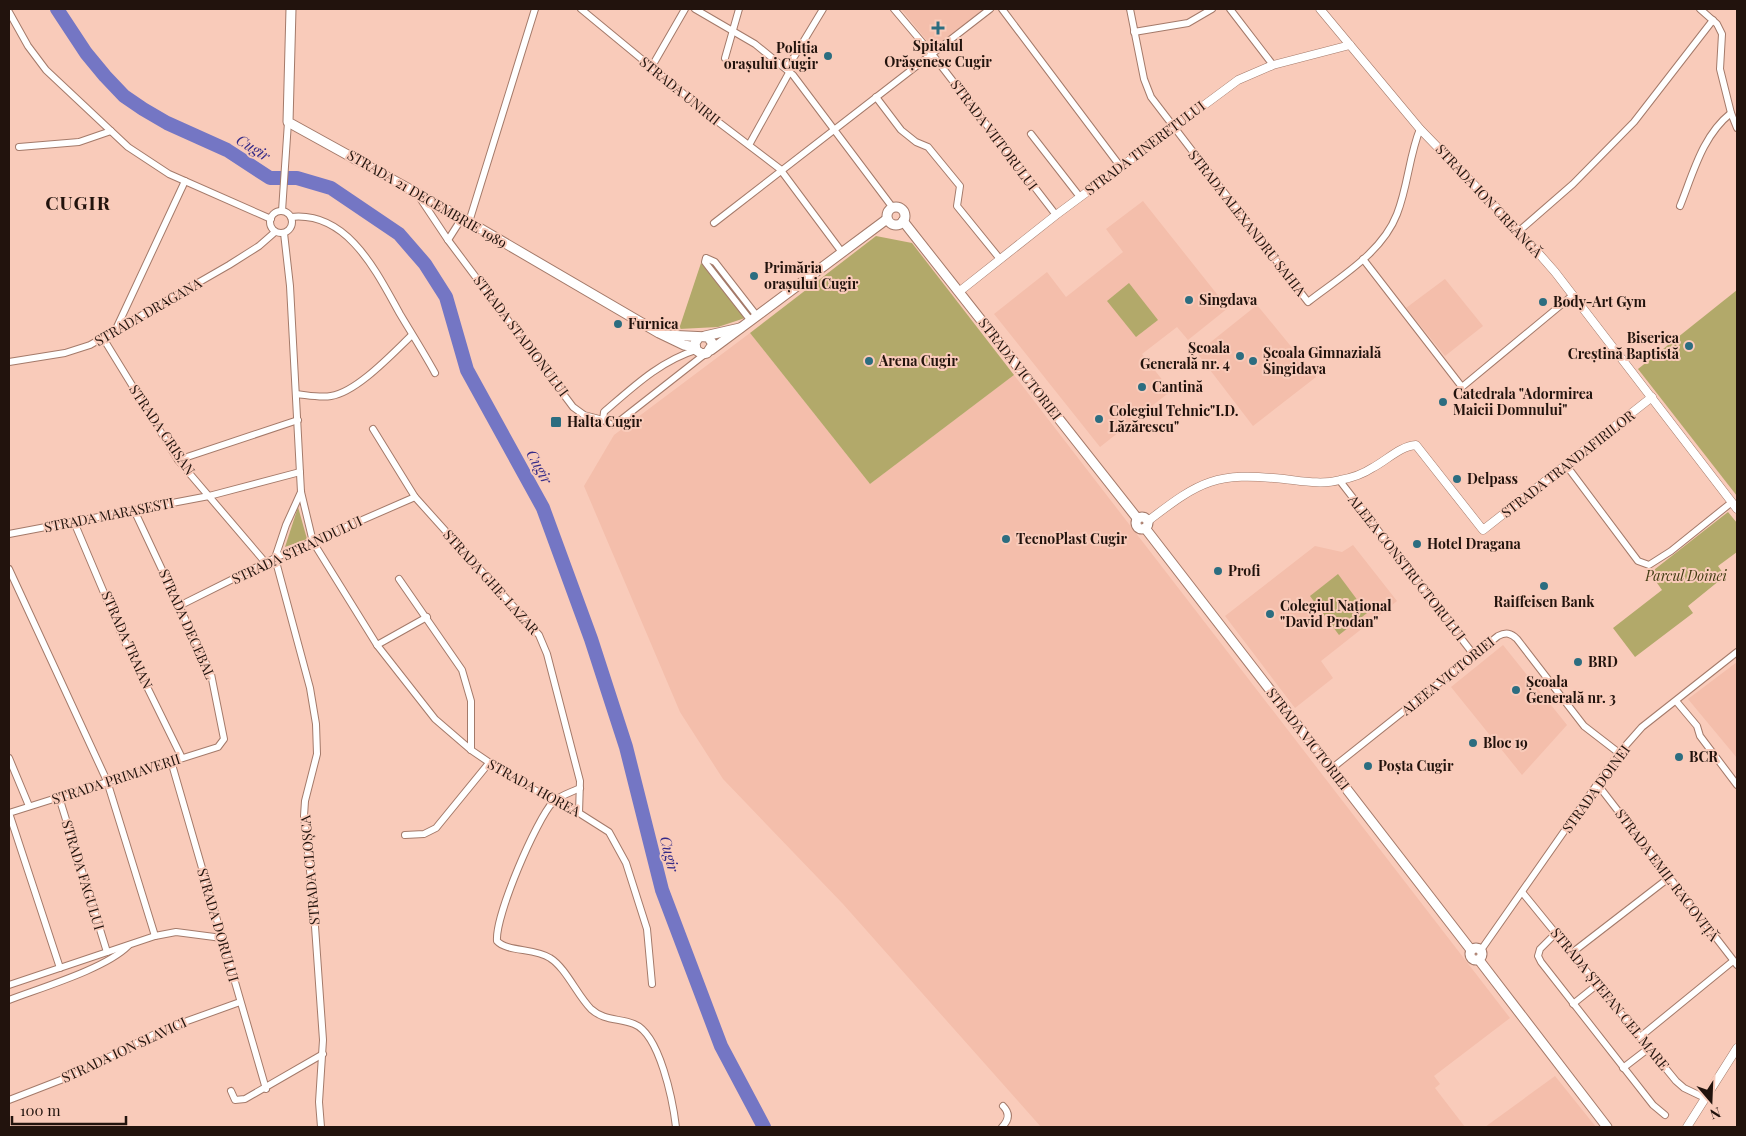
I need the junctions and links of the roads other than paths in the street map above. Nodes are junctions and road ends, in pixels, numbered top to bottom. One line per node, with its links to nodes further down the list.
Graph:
1 (291, 9): 28 (main road)
2 (535, 9): 49 (street)
3 (581, 9): 24 (street, STRADA UNIRII)
4 (685, 9): 24 (street)
5 (695, 9): 18 (street)
6 (739, 9): 18 (street)
7 (823, 9): 25 (street)
8 (894, 9): 21 (street, STRADA VIITORULUI)
9 (990, 9): 21 (street)
10 (1002, 9): 37 (street)
11 (1130, 9): 19 (street, STRADA ALEXANDRU SAHIA)
12 (1212, 9): 19 (street)
13 (1230, 9): 23 (street)
14 (1320, 9): 20 (street, STRADA ION CREANGĂ)
15 (1700, 9): 17 (street)
16 (9, 12): 33 (street)
17 (1713, 20): 27 (street); 52 (street)
18 (733, 31): 22 (street); 25 (street)
19 (1134, 32): 29 (street, STRADA ALEXANDRU SAHIA)
20 (1350, 45): 23 (street, STRADA TINERETULUI); 30 (street, STRADA ION CREANGĂ)
21 (932, 54): 26 (street); 45 (street, STRADA VIITORULUI)
22 (726, 58)
23 (1273, 65): 29 (street, STRADA TINERETULUI)
24 (651, 68): 35 (street, STRADA UNIRII)
25 (788, 69): 32 (street); 35 (street)
26 (876, 97): 32 (street); 57 (street)
27 (1730, 113): 31 (street); 42 (street)
28 (288, 122): 40 (main road, STRADA 21 DECEMBRIE 1989); 44 (street)
29 (1173, 127): 37 (street, STRADA TINERETULUI); 58 (street, STRADA ALEXANDRU SAHIA)
30 (1420, 128): 52 (street, STRADA ION CREANGĂ); 58 (street)
31 (1737, 128)
32 (834, 129): 38 (street); 43 (street)
33 (111, 131): 36 (street); 39 (street)
34 (1031, 134): 41 (street)
35 (750, 145): 38 (street, STRADA UNIRII)
36 (19, 147)
37 (1120, 166): 41 (street, STRADA TINERETULUI)
38 (780, 169): 51 (street); 56 (street, STRADA UNIRII)
39 (185, 181): 48 (street); 63 (street)
40 (418, 195): 49 (main road, STRADA 21 DECEMBRIE 1989); 55 (street, STRADA STADIONULUI)
41 (1080, 197): 45 (street, STRADA TINERETULUI)
42 (1680, 206)
43 (892, 208): 47 (main road); 50 (main road)
44 (282, 211): 46 (street); 48 (street)
45 (1056, 215): 57 (street, STRADA TINERETULUI)
46 (291, 217): 54 (street); 64 (street)
47 (887, 218): 50 (main road); 56 (main road)
48 (271, 219): 53 (street)
49 (465, 220): 55 (street); 65 (main road, STRADA 21 DECEMBRIE 1989)
50 (903, 221): 59 (main road, STRADA VICTORIEI)
51 (714, 223)
52 (1519, 231): 60 (street, STRADA ION CREANGĂ)
53 (275, 232): 54 (street); 63 (street, STRADA DRAGANA)
54 (284, 233): 72 (street, STRADA HOREA)
55 (448, 240): 75 (street, STRADA STADIONULUI)
56 (841, 252): 61 (main road)
57 (1000, 259): 59 (street, STRADA TINERETULUI)
58 (1363, 259): 60 (street)
59 (960, 291): 88 (main road, STRADA VICTORIEI)
60 (1573, 295): 73 (street, STRADA ION CREANGĂ)
61 (754, 319): 61 (street); 62 (main road)
62 (743, 328): 66 (main road); 69 (main road)
63 (116, 330): 67 (street, STRADA DRAGANA)
64 (412, 335): 71 (street); 72 (street)
65 (663, 335): 66 (main road, STRADA 21 DECEMBRIE 1989); 68 (main road, STRADA 21 DECEMBRIE 1989)
66 (702, 337): 68 (main road); 69 (main road)
67 (103, 338): 70 (street, STRADA DRAGANA); 77 (street, STRADA CRISAN)
68 (695, 349): 69 (main road, STRADA 21 DECEMBRIE 1989); 75 (street)
69 (708, 352): 75 (street)
70 (9, 362)
71 (436, 373)
72 (296, 394): 74 (street, STRADA HOREA)
73 (1652, 397): 78 (street, STRADA TRANDAFIRILOR); 84 (street, STRADA ION CREANGĂ)
74 (298, 420): 77 (street); 79 (street, STRADA HOREA)
75 (603, 420)
76 (373, 429): 83 (street, STRADA GHE. LAZAR)
77 (178, 460): 82 (street, STRADA CRISAN)
78 (1566, 465): 80 (street, STRADA TRANDAFIRILOR); 84 (street)
79 (300, 472): 81 (street, STRADA HOREA); 82 (street, STRADA MARASESTI)
80 (1340, 480): 88 (street); 99 (street, ALEEA CONSTRUCTORULUI)
81 (301, 492): 90 (street, STRADA HOREA); 91 (street)
82 (210, 496): 86 (street, STRADA MARASESTI); 92 (street, STRADA CRISAN)
83 (415, 497): 90 (street, STRADA STRANDULUI); 112 (street, STRADA GHE. LAZAR)
84 (1732, 502): 85 (street, STRADA ION CREANGĂ)
85 (1737, 509)
86 (134, 510): 87 (street, STRADA MARASESTI); 95 (street, STRADA DECEBAL)
87 (74, 522): 89 (street, STRADA MARASESTI); 105 (street, STRADA TRAIAN)
88 (1146, 525): 108 (main road, STRADA VICTORIEI)
89 (9, 534)
90 (313, 542): 91 (street, STRADA STRANDULUI); 97 (street, STRADA HOREA)
91 (275, 558): 92 (street, STRADA STRANDULUI); 141 (street, STRADA CLOȘCA)
92 (265, 562): 95 (street, STRADA STRANDULUI)
93 (9, 569): 109 (street)
94 (399, 579): 96 (street)
95 (180, 605): 101 (street, STRADA DECEBAL)
96 (427, 617): 97 (street); 102 (street)
97 (377, 645): 102 (street, STRADA HOREA)
98 (1737, 652): 100 (street, STRADA DOINEI)
99 (1474, 655): 103 (street, ALEEA VICTORIEI); 108 (street, ALEEA VICTORIEI)
100 (1676, 701): 103 (street, STRADA DOINEI); 110 (street)
101 (223, 743): 105 (street, STRADA PRIMAVERII)
102 (471, 750): 107 (street, STRADA HOREA)
103 (1619, 753): 111 (street, STRADA DOINEI)
104 (9, 758): 115 (street)
105 (182, 758): 106 (street, STRADA PRIMAVERII)
106 (171, 761): 109 (street, STRADA PRIMAVERII); 123 (street, STRADA DORULUI)
107 (489, 763): 114 (street, STRADA HOREA); 118 (street)
108 (1331, 769): 125 (main road, STRADA VICTORIEI)
109 (107, 781): 113 (street, STRADA PRIMAVERII); 122 (street)
110 (1737, 784)
111 (1598, 785): 119 (street, STRADA EMIL RACOVIȚĂ); 120 (street, STRADA DOINEI)
112 (580, 788): 114 (street); 117 (street, STRADA GHE. LAZAR)
113 (59, 797): 115 (street, STRADA PRIMAVERII); 127 (street, STRADA FAGULUI)
114 (554, 801): 117 (street, STRADA HOREA); 150 (street)
115 (29, 806): 116 (street, STRADA PRIMAVERII)
116 (9, 813): 131 (street)
117 (579, 813): 132 (street, STRADA HOREA)
118 (405, 836)
119 (1670, 877): 128 (street); 130 (street, STRADA EMIL RACOVIȚĂ)
120 (1522, 892): 121 (street, STRADA ȘTEFAN CEL MARE); 126 (street, STRADA DOINEI)
121 (1557, 932): 128 (street, STRADA ȘTEFAN CEL MARE); 137 (street)
122 (155, 936): 123 (street); 124 (street)
123 (222, 938): 136 (street, STRADA DORULUI)
124 (130, 945): 127 (street); 135 (street)
125 (1471, 950): 126 (main road); 129 (main road)
126 (1480, 950): 129 (main road)
127 (107, 952): 131 (street)
128 (1573, 952): 133 (street, STRADA ȘTEFAN CEL MARE)
129 (1479, 960): 152 (main road)
130 (1735, 963): 138 (street)
131 (60, 968): 134 (street)
132 (652, 984)
133 (1598, 984): 137 (street); 138 (street, STRADA ȘTEFAN CEL MARE)
134 (9, 985)
135 (9, 1000)
136 (240, 1002): 143 (street, STRADA DORULUI); 146 (street, STRADA ION SLAVICI)
137 (1573, 1004): 142 (street)
138 (1640, 1037): 139 (street, STRADA ȘTEFAN CEL MARE)
139 (1649, 1048): 142 (street); 145 (street, STRADA ȘTEFAN CEL MARE)
140 (1737, 1048): 145 (street)
141 (323, 1054): 143 (street); 149 (street, STRADA CLOȘCA)
142 (1623, 1068): 148 (street)
143 (266, 1089): 144 (street)
144 (231, 1091)
145 (1705, 1098): 153 (street)
146 (9, 1100)
147 (1003, 1106): 151 (street)
148 (1665, 1115)
149 (320, 1127)
150 (676, 1127)
151 (1002, 1127)
152 (1607, 1127)
153 (1687, 1127)

